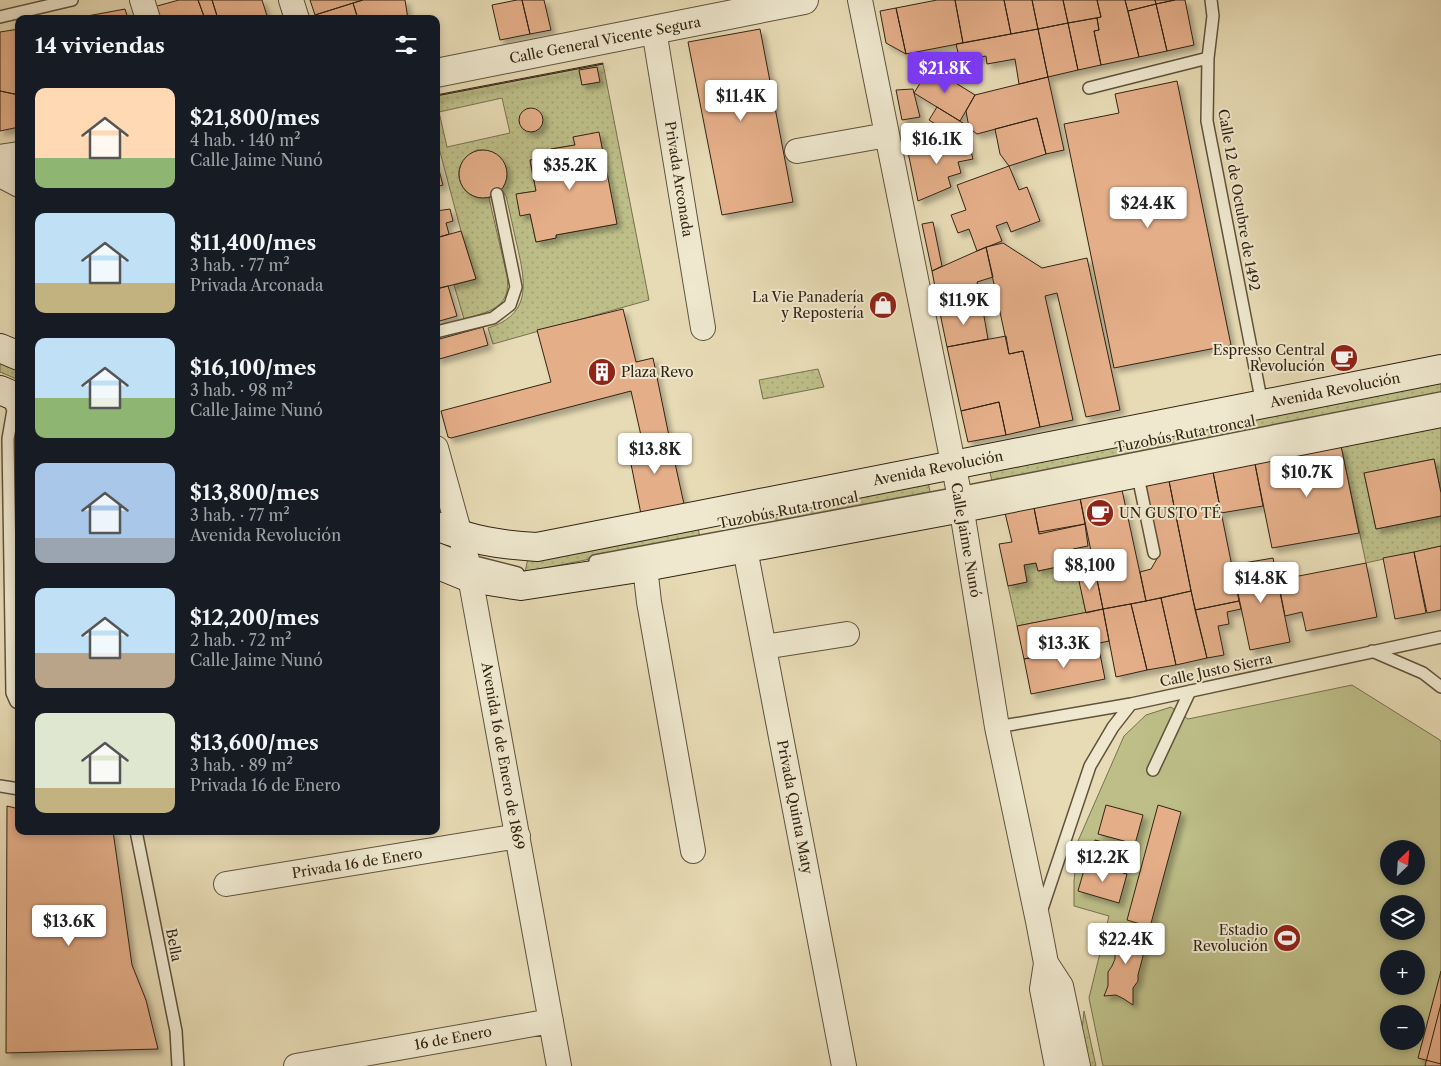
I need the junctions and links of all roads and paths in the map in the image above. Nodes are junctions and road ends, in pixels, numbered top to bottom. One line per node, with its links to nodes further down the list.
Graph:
1 (72, 0): 9 (lane)
2 (142, 0): 7 (street)
3 (291, 0): 8 (street)
4 (804, 0): 10 (main road, Calle General Vicente Segura)
5 (860, 0): 14 (street, Calle Jaime Nunó)
6 (1211, 0): 11 (lane, Calle 12 de Octubre de 1492)
7 (147, 15)
8 (296, 15)
9 (0, 17)
10 (654, 30): 12 (main road, Calle General Vicente Segura); 21 (street, Privada Arconada)
11 (1208, 58): 13 (lane); 30 (lane, Calle 12 de Octubre de 1492)
12 (440, 72)
13 (1089, 88)
14 (887, 135): 15 (street); 33 (street, Calle Jaime Nunó)
15 (797, 151)
16 (15, 157): 17 (main road)
17 (0, 160)
18 (0, 175): 19 (street)
19 (15, 183)
20 (497, 194): 22 (lane)
21 (703, 328)
22 (440, 331)
23 (0, 348): 24 (main road)
24 (15, 354)
25 (1441, 369): 30 (main road, Avenida Revolución)
26 (0, 390): 27 (main road)
27 (15, 396)
28 (0, 398): 51 (lane)
29 (1441, 398): 35 (lane, Tuzobús Ruta troncal)
30 (1262, 404): 33 (main road, Avenida Revolución)
31 (1441, 413): 34 (main road, Avenida Revolución)
32 (440, 463): 40 (street, Avenida 16 de Enero de 1869)
33 (953, 466): 35 (street, Calle Jaime Nunó); 40 (main road, Avenida Revolución)
34 (1140, 474): 35 (main road, Avenida Revolución); 39 (lane)
35 (961, 501): 38 (main road, Avenida Revolución); 42 (lane, Tuzobús Ruta troncal); 53 (street, Calle Jaime Nunó)
36 (440, 530): 40 (main road, Avenida Revolución)
37 (440, 549): 40 (lane)
38 (745, 549): 43 (main road, Avenida Revolución); 47 (street, Privada Quinta Maty)
39 (1154, 553)
40 (466, 558): 41 (main road, Avenida Revolución); 43 (main road, Avenida Revolución); 44 (lane); 58 (street, Avenida 16 de Enero de 1869)
41 (440, 563)
42 (582, 564)
43 (644, 567): 59 (street)
44 (543, 571)
45 (847, 634): 47 (street)
46 (1441, 637): 48 (lane, Calle Justo Sierra)
47 (764, 647): 67 (street, Privada Quinta Maty)
48 (1372, 651): 49 (lane); 50 (lane, Calle Justo Sierra)
49 (1441, 687)
50 (1190, 691): 52 (lane, Calle Justo Sierra); 54 (lane)
51 (15, 700)
52 (1131, 704): 53 (lane, Calle Justo Sierra); 61 (lane)
53 (997, 727): 61 (street, Calle Jaime Nunó)
54 (1153, 770)
55 (0, 786): 56 (lane)
56 (15, 788)
57 (137, 835): 64 (lane, Bella)
58 (518, 836): 60 (street, Privada 16 de Enero); 63 (street, Avenida 16 de Enero de 1869)
59 (692, 851)
60 (226, 884)
61 (1038, 921): 62 (street, Calle Jaime Nunó)
62 (1046, 962): 68 (street, Calle Jaime Nunó); 69 (street, Calle Jaime Nunó)
63 (552, 1021): 65 (street, 16 de Enero); 66 (street, Avenida 16 de Enero de 1869)
64 (178, 1066)
65 (296, 1066)
66 (560, 1066)
67 (844, 1066)
68 (1057, 1066)
69 (1078, 1066)

